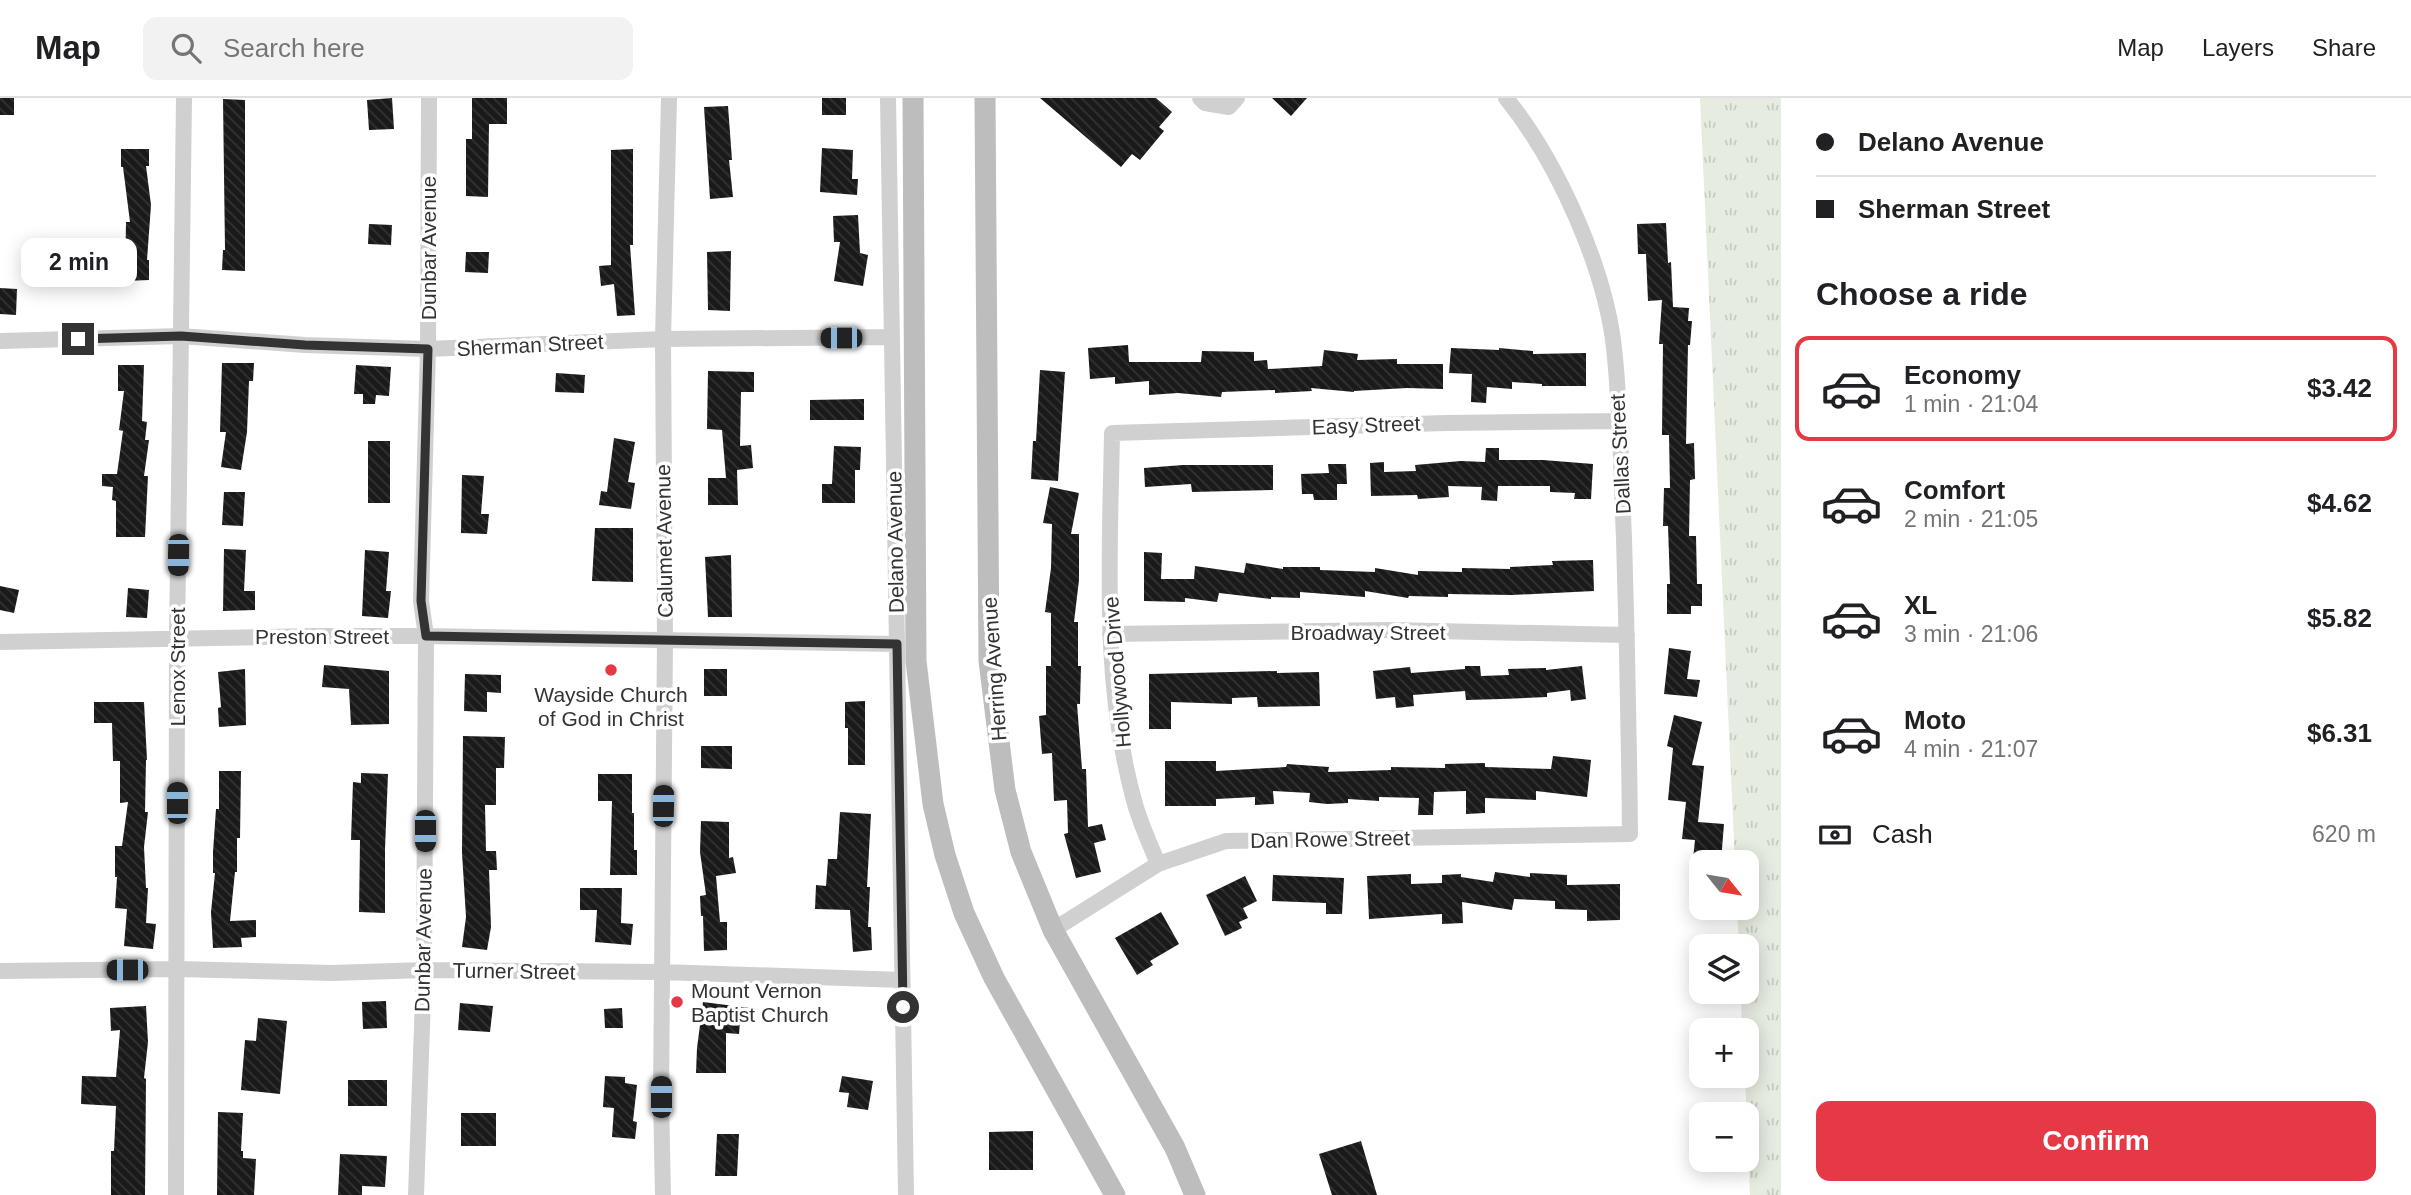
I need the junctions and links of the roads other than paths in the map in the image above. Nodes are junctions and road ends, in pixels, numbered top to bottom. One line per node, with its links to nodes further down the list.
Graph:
1 (184, 98): 10 (street, Lenox Street)
2 (429, 98): 14 (street, Dunbar Avenue)
3 (669, 98): 12 (street, Calumet Avenue)
4 (888, 98): 11 (street, Delano Avenue)
5 (913, 98): 36 (main road)
6 (985, 98): 26 (main road, Herring Avenue)
7 (1200, 98): 8 (street)
8 (1237, 98)
9 (1506, 98): 15 (street, Dallas Street)
10 (181, 336): 13 (street, Sherman Street); 14 (street, Sherman Street); 20 (street, Lenox Street)
11 (892, 337): 12 (street, Sherman Street); 23 (street, Delano Avenue)
12 (663, 339): 14 (street, Sherman Street); 21 (street, Calumet Avenue)
13 (0, 341)
14 (428, 349): 19 (street, Dunbar Avenue)
15 (1619, 421): 16 (street, Easy Street); 18 (street, Dallas Street)
16 (1112, 433): 17 (street, Hollywood Drive)
17 (1110, 634): 18 (street, Broadway Street); 25 (street, Hollywood Drive)
18 (1627, 635): 24 (street, Dallas Street)
19 (426, 636): 20 (street, Preston Street); 21 (street, Preston Street); 28 (street, Dunbar Avenue)
20 (177, 638): 22 (street, Preston Street); 27 (street, Lenox Street)
21 (665, 640): 23 (street, Preston Street); 30 (street, Calumet Avenue)
22 (0, 642)
23 (897, 644): 31 (street, Delano Avenue)
24 (1630, 834): 25 (street, Dan Rowe Street)
25 (1158, 864): 26 (street, Dan Rowe Street)
26 (1053, 930): 37 (main road, Herring Avenue)
27 (178, 969): 28 (street, Turner Street); 29 (street, Turner Street); 32 (street, Lenox Street)
28 (424, 970): 30 (street, Turner Street); 33 (street, Dunbar Avenue)
29 (0, 971)
30 (662, 972): 31 (street, Turner Street); 34 (street, Calumet Avenue)
31 (902, 980): 35 (street, Delano Avenue)
32 (176, 1195)
33 (416, 1195)
34 (663, 1195)
35 (906, 1195)
36 (1115, 1195)
37 (1195, 1195)

